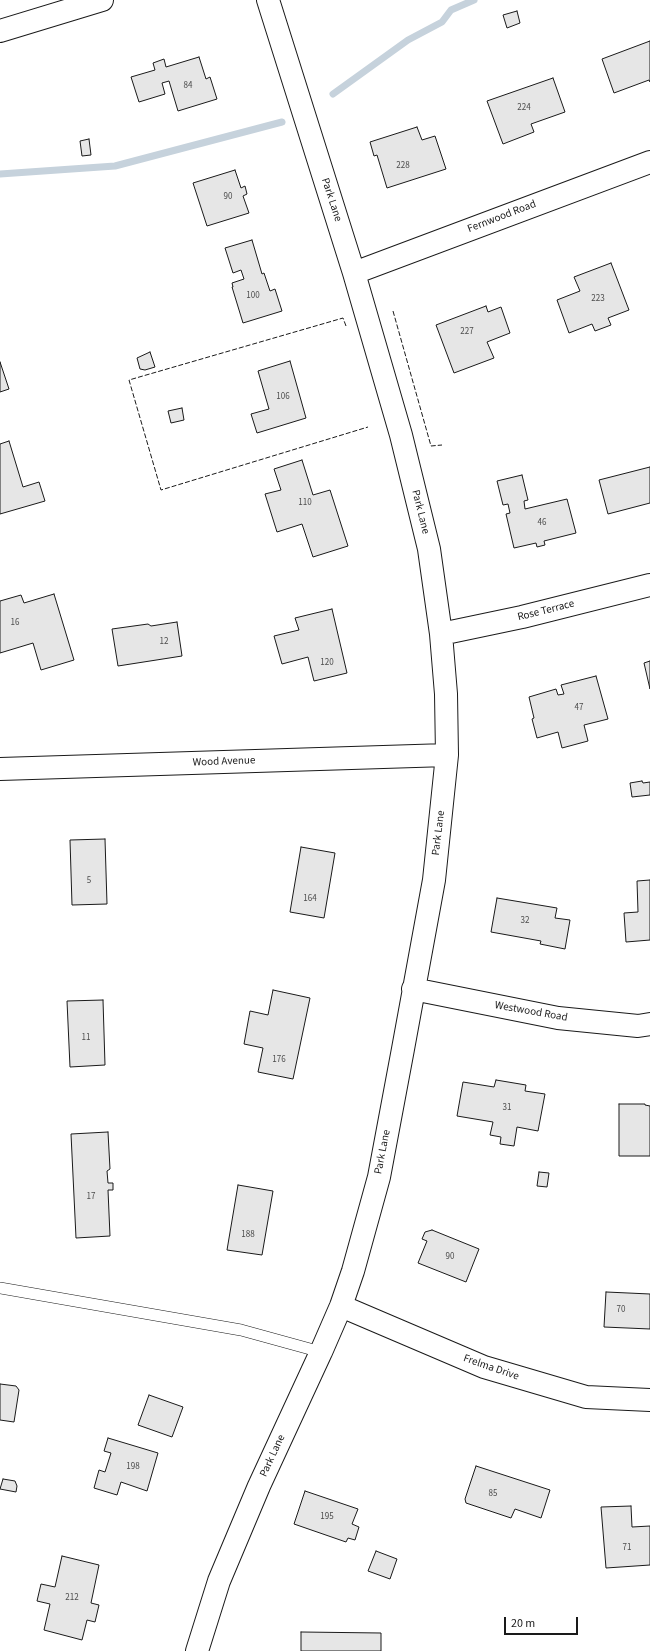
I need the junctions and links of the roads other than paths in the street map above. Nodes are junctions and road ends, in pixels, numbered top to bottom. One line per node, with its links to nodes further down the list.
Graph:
1 (102, 0): 3 (street)
2 (268, 0): 5 (street, Park Lane)
3 (0, 31)
4 (650, 162): 5 (street, Fernwood Road)
5 (354, 273): 7 (street, Park Lane)
6 (650, 585): 7 (street, Rose Terrace)
7 (441, 634): 8 (street, Park Lane)
8 (447, 756): 9 (street, Wood Avenue); 10 (street, Park Lane)
9 (0, 769)
10 (413, 989): 11 (street, Westwood Road); 13 (street, Park Lane)
11 (650, 1024)
12 (0, 1288): 14 (lane)
13 (341, 1306): 14 (street, Park Lane); 15 (street, Frelma Drive)
14 (321, 1352): 16 (street, Park Lane)
15 (650, 1400)
16 (197, 1651)

